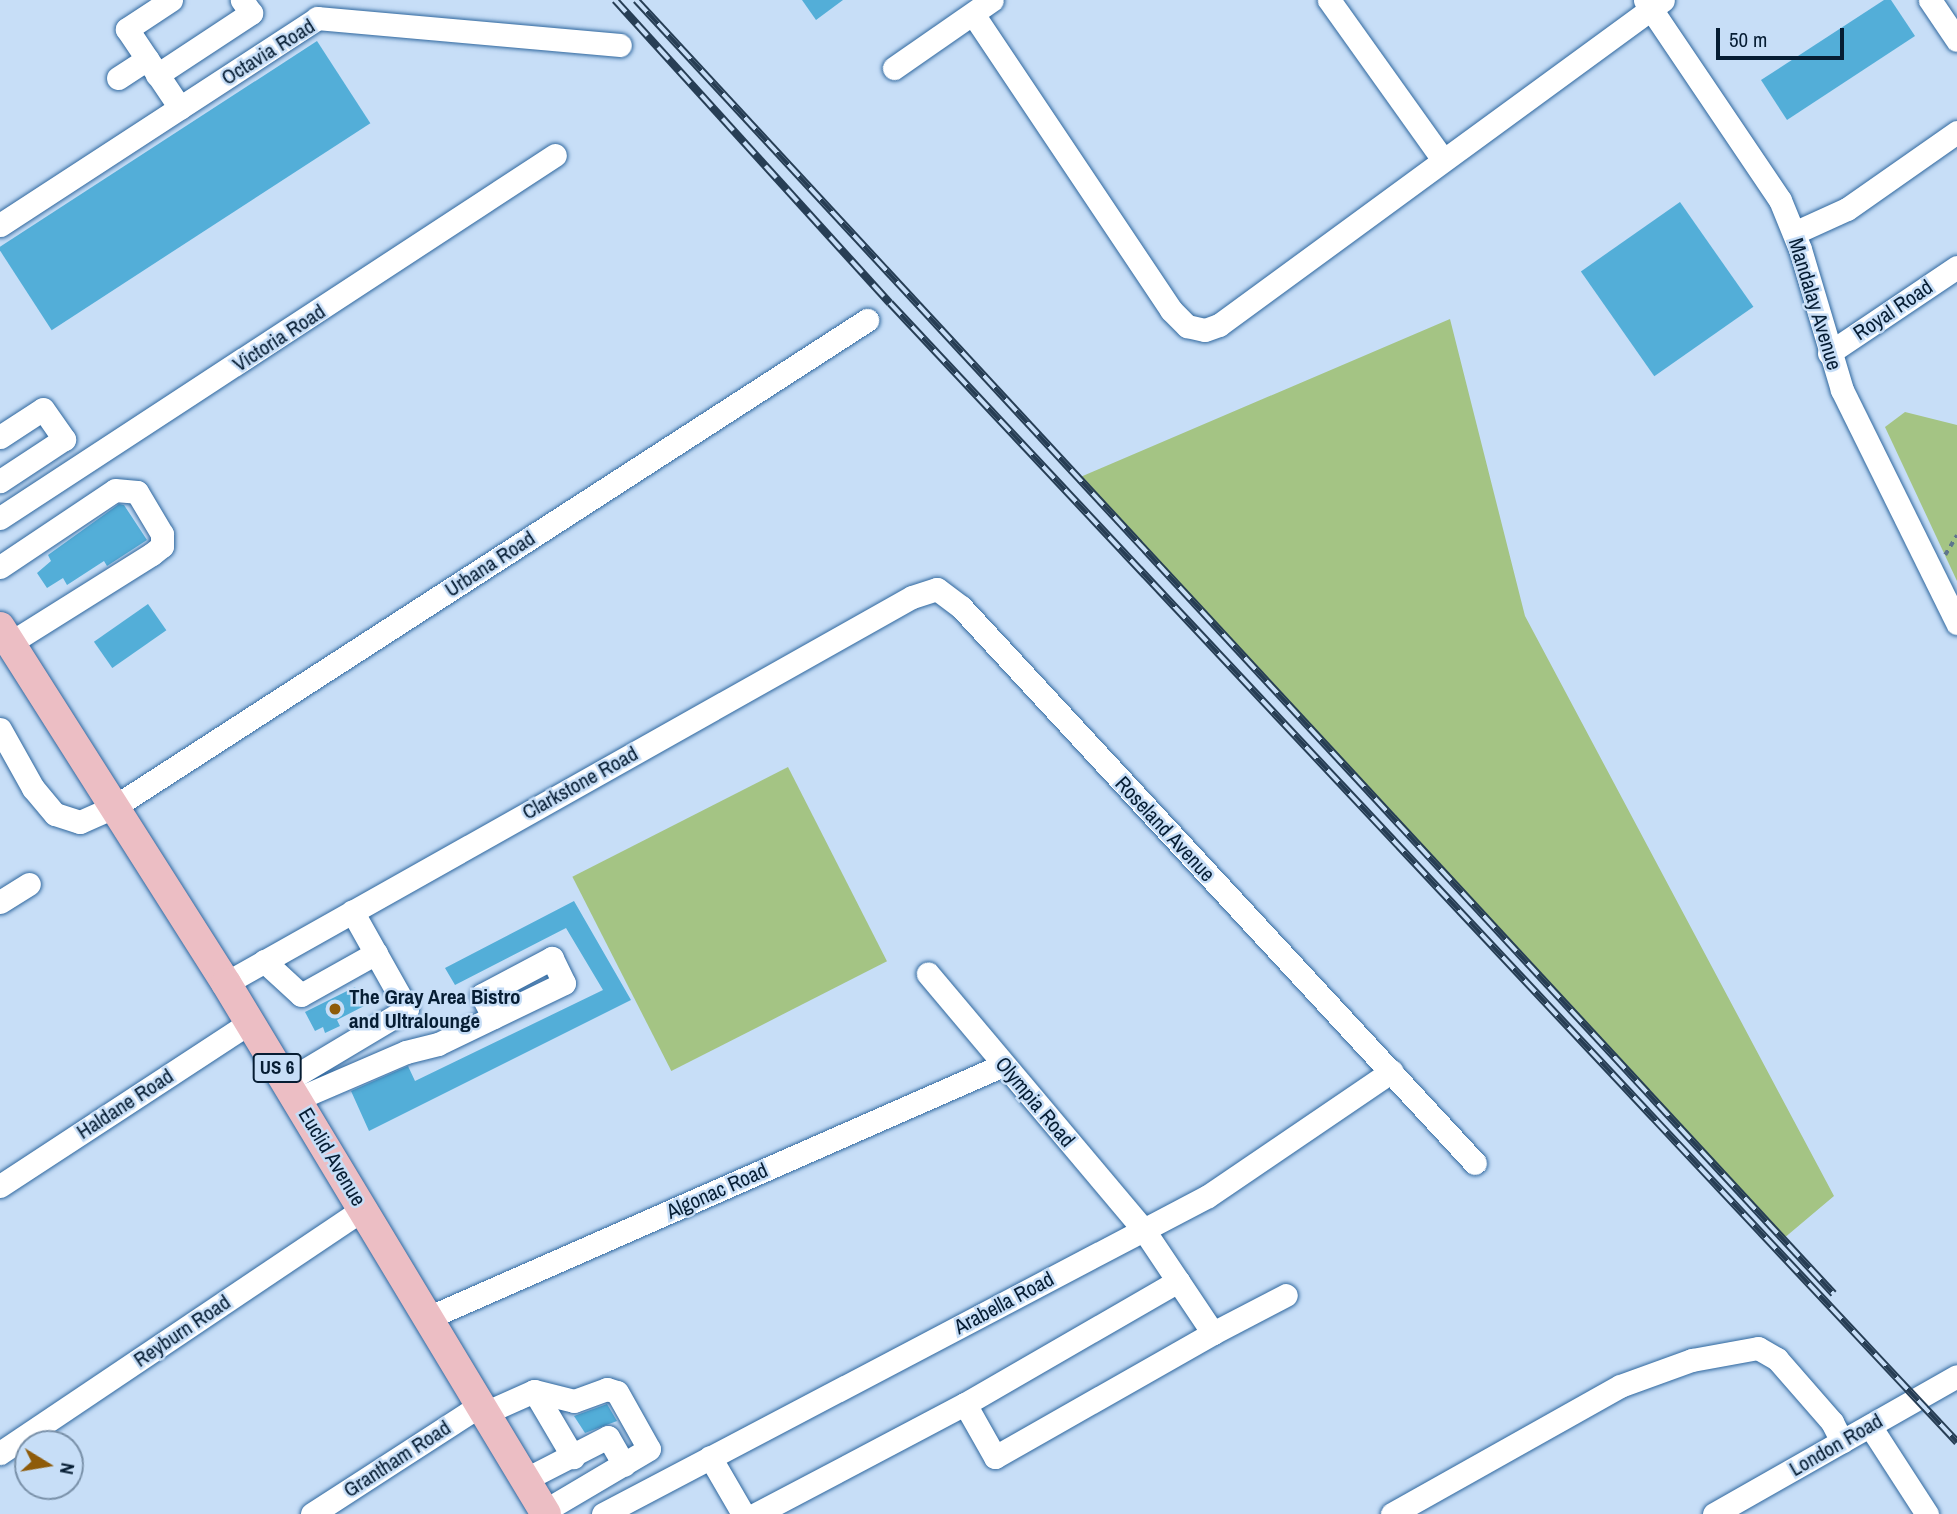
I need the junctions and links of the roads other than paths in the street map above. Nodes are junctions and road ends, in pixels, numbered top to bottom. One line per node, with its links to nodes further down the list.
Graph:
1 (171, 0): 10 (street)
2 (243, 0): 10 (street)
3 (992, 0): 7 (street)
4 (1329, 0): 16 (street)
5 (1930, 0): 8 (street)
6 (1653, 3): 16 (street); 18 (street, Mandalay Avenue)
7 (972, 14): 11 (street); 16 (street)
8 (1957, 40)
9 (620, 45): 13 (street, Octavia Road)
10 (152, 67): 12 (street); 13 (street)
11 (894, 68)
12 (118, 78)
13 (180, 108): 17 (street, Octavia Road)
14 (1957, 132): 18 (street)
15 (555, 155): 24 (street, Victoria Road)
16 (1443, 160)
17 (0, 225)
18 (1794, 233): 21 (street, Mandalay Avenue)
19 (1957, 267): 21 (street, Royal Road)
20 (867, 320): 30 (street, Urbana Road)
21 (1829, 353): 27 (street, Mandalay Avenue)
22 (0, 437): 23 (street)
23 (0, 481)
24 (3, 508)
25 (0, 567): 28 (street)
26 (937, 589): 33 (street, Clarkstone Road); 41 (street, Roseland Avenue)
27 (1957, 623)
28 (5, 635): 30 (main road, Euclid Avenue / US 6)
29 (0, 729): 30 (street, Urbana Road)
30 (114, 807): 37 (main road, Euclid Avenue / US 6)
31 (29, 884): 32 (street)
32 (0, 902)
33 (352, 911): 34 (street); 35 (street, Clarkstone Road)
34 (376, 953): 35 (street); 42 (street)
35 (264, 961): 37 (street, Clarkstone Road)
36 (928, 974): 40 (street, Olympia Road)
37 (226, 983): 39 (main road, Euclid Avenue / US 6)
38 (493, 1017): 42 (street)
39 (249, 1023): 42 (main road, Euclid Avenue / US 6); 44 (street, Haldane Road)
40 (1003, 1065): 46 (street, Olympia Road); 49 (street, Algonac Road)
41 (1392, 1071): 43 (street, Roseland Avenue); 46 (street, Arabella Road)
42 (291, 1091): 45 (main road, Euclid Avenue / US 6)
43 (1475, 1163)
44 (0, 1186)
45 (363, 1209): 49 (main road, Euclid Avenue / US 6); 57 (street, Reyburn Road)
46 (1143, 1229): 47 (street, Olympia Road); 59 (street, Arabella Road)
47 (1178, 1281): 50 (street, Olympia Road); 53 (street)
48 (1286, 1294): 50 (street)
49 (430, 1317): 54 (main road, Euclid Avenue / US 6)
50 (1213, 1333): 53 (street)
51 (1957, 1376): 55 (street, London Road)
52 (534, 1391): 54 (street, Grantham Road); 58 (street); 60 (street)
53 (965, 1404): 66 (street)
54 (485, 1408): 61 (main road, Euclid Avenue / US 6); 63 (street, Grantham Road)
55 (1870, 1426): 56 (street, London Road); 69 (street)
56 (1842, 1442): 67 (street); 68 (street, London Road)
57 (0, 1453)
58 (573, 1457): 60 (street); 61 (street)
59 (710, 1457): 64 (street, Arabella Road); 65 (street)
60 (624, 1465): 62 (street)
61 (526, 1479): 62 (main road, Euclid Avenue / US 6)
62 (545, 1513)
63 (312, 1514)
64 (603, 1514)
65 (743, 1514)
66 (756, 1514)
67 (1392, 1514)
68 (1714, 1514)
69 (1927, 1514)

